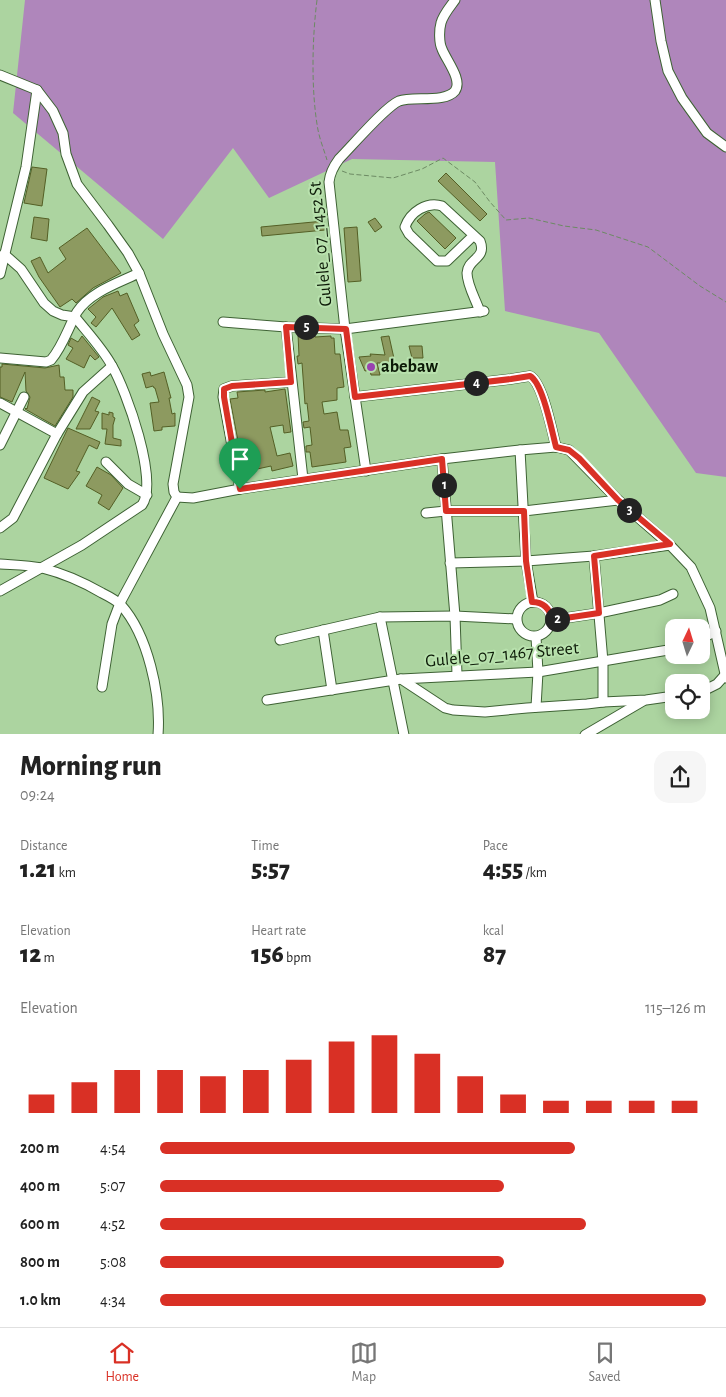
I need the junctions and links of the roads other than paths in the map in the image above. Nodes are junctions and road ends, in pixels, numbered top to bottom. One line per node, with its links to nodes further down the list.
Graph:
1 (455, 0): 13 (street, Gulele_07_1452 St)
2 (655, 0): 5 (street)
3 (0, 75): 4 (street)
4 (37, 90): 7 (street); 8 (street)
5 (726, 147)
6 (474, 236): 6 (street); 13 (street)
7 (4, 254): 9 (street); 10 (street)
8 (139, 273): 10 (street); 31 (street)
9 (0, 274)
10 (75, 317): 14 (street); 15 (street)
11 (223, 322): 12 (street)
12 (286, 327): 13 (street); 16 (street)
13 (346, 329): 18 (street, Gulele_07_1452 St)
14 (0, 358)
15 (112, 366): 21 (street); 30 (street)
16 (291, 382): 28 (street); 29 (street)
17 (24, 397): 20 (street)
18 (355, 397): 23 (street); 27 (street, Gulele_07_1452 St)
19 (0, 403): 20 (street)
20 (16, 412): 21 (street); 22 (street)
21 (58, 434): 36 (street)
22 (0, 445)
23 (556, 447): 24 (street); 32 (street)
24 (520, 450): 25 (street); 34 (street)
25 (442, 459): 27 (street); 33 (street)
26 (106, 462): 30 (street)
27 (366, 471): 28 (street)
28 (303, 479): 29 (street)
29 (240, 489): 31 (street)
30 (147, 495): 42 (street)
31 (177, 497): 46 (street)
32 (618, 500): 34 (street); 37 (street)
33 (446, 511): 34 (street); 35 (street); 40 (street)
34 (524, 511): 39 (street)
35 (426, 513)
36 (0, 528)
37 (670, 544): 38 (street); 53 (street)
38 (594, 556): 39 (street); 47 (street)
39 (526, 561): 40 (street); 45 (street)
40 (450, 563): 48 (street)
41 (0, 564): 42 (street)
42 (40, 568): 43 (street); 46 (street)
43 (0, 590)
44 (673, 594): 47 (street)
45 (532, 602): 50 (street); 51 (street)
46 (120, 603): 63 (street); 71 (street)
47 (599, 613): 51 (street); 58 (street)
48 (455, 616): 49 (street); 50 (street); 60 (street)
49 (380, 617): 52 (street); 62 (street)
50 (516, 619): 55 (street)
51 (552, 620): 55 (street)
52 (323, 630): 56 (street); 65 (street)
53 (716, 631): 54 (street); 61 (street)
54 (710, 634)
55 (536, 637): 59 (street)
56 (280, 640)
57 (665, 651): 58 (street, Gulele_07_1467 Street)
58 (603, 662): 59 (street, Gulele_07_1467 Street); 69 (street)
59 (538, 672): 60 (street, Gulele_07_1467 Street); 70 (street)
60 (458, 675): 62 (street, Gulele_07_1467 Street)
61 (726, 677): 64 (street)
62 (397, 680): 65 (street, Gulele_07_1467 Street); 70 (street); 72 (street)
63 (102, 687)
64 (710, 688)
65 (332, 690): 67 (street, Gulele_07_1467 Street)
66 (665, 697): 68 (street)
67 (267, 700)
68 (646, 700): 69 (street); 73 (street)
69 (603, 702): 70 (street)
70 (536, 707)
71 (158, 734)
72 (404, 734)
73 (585, 734)

